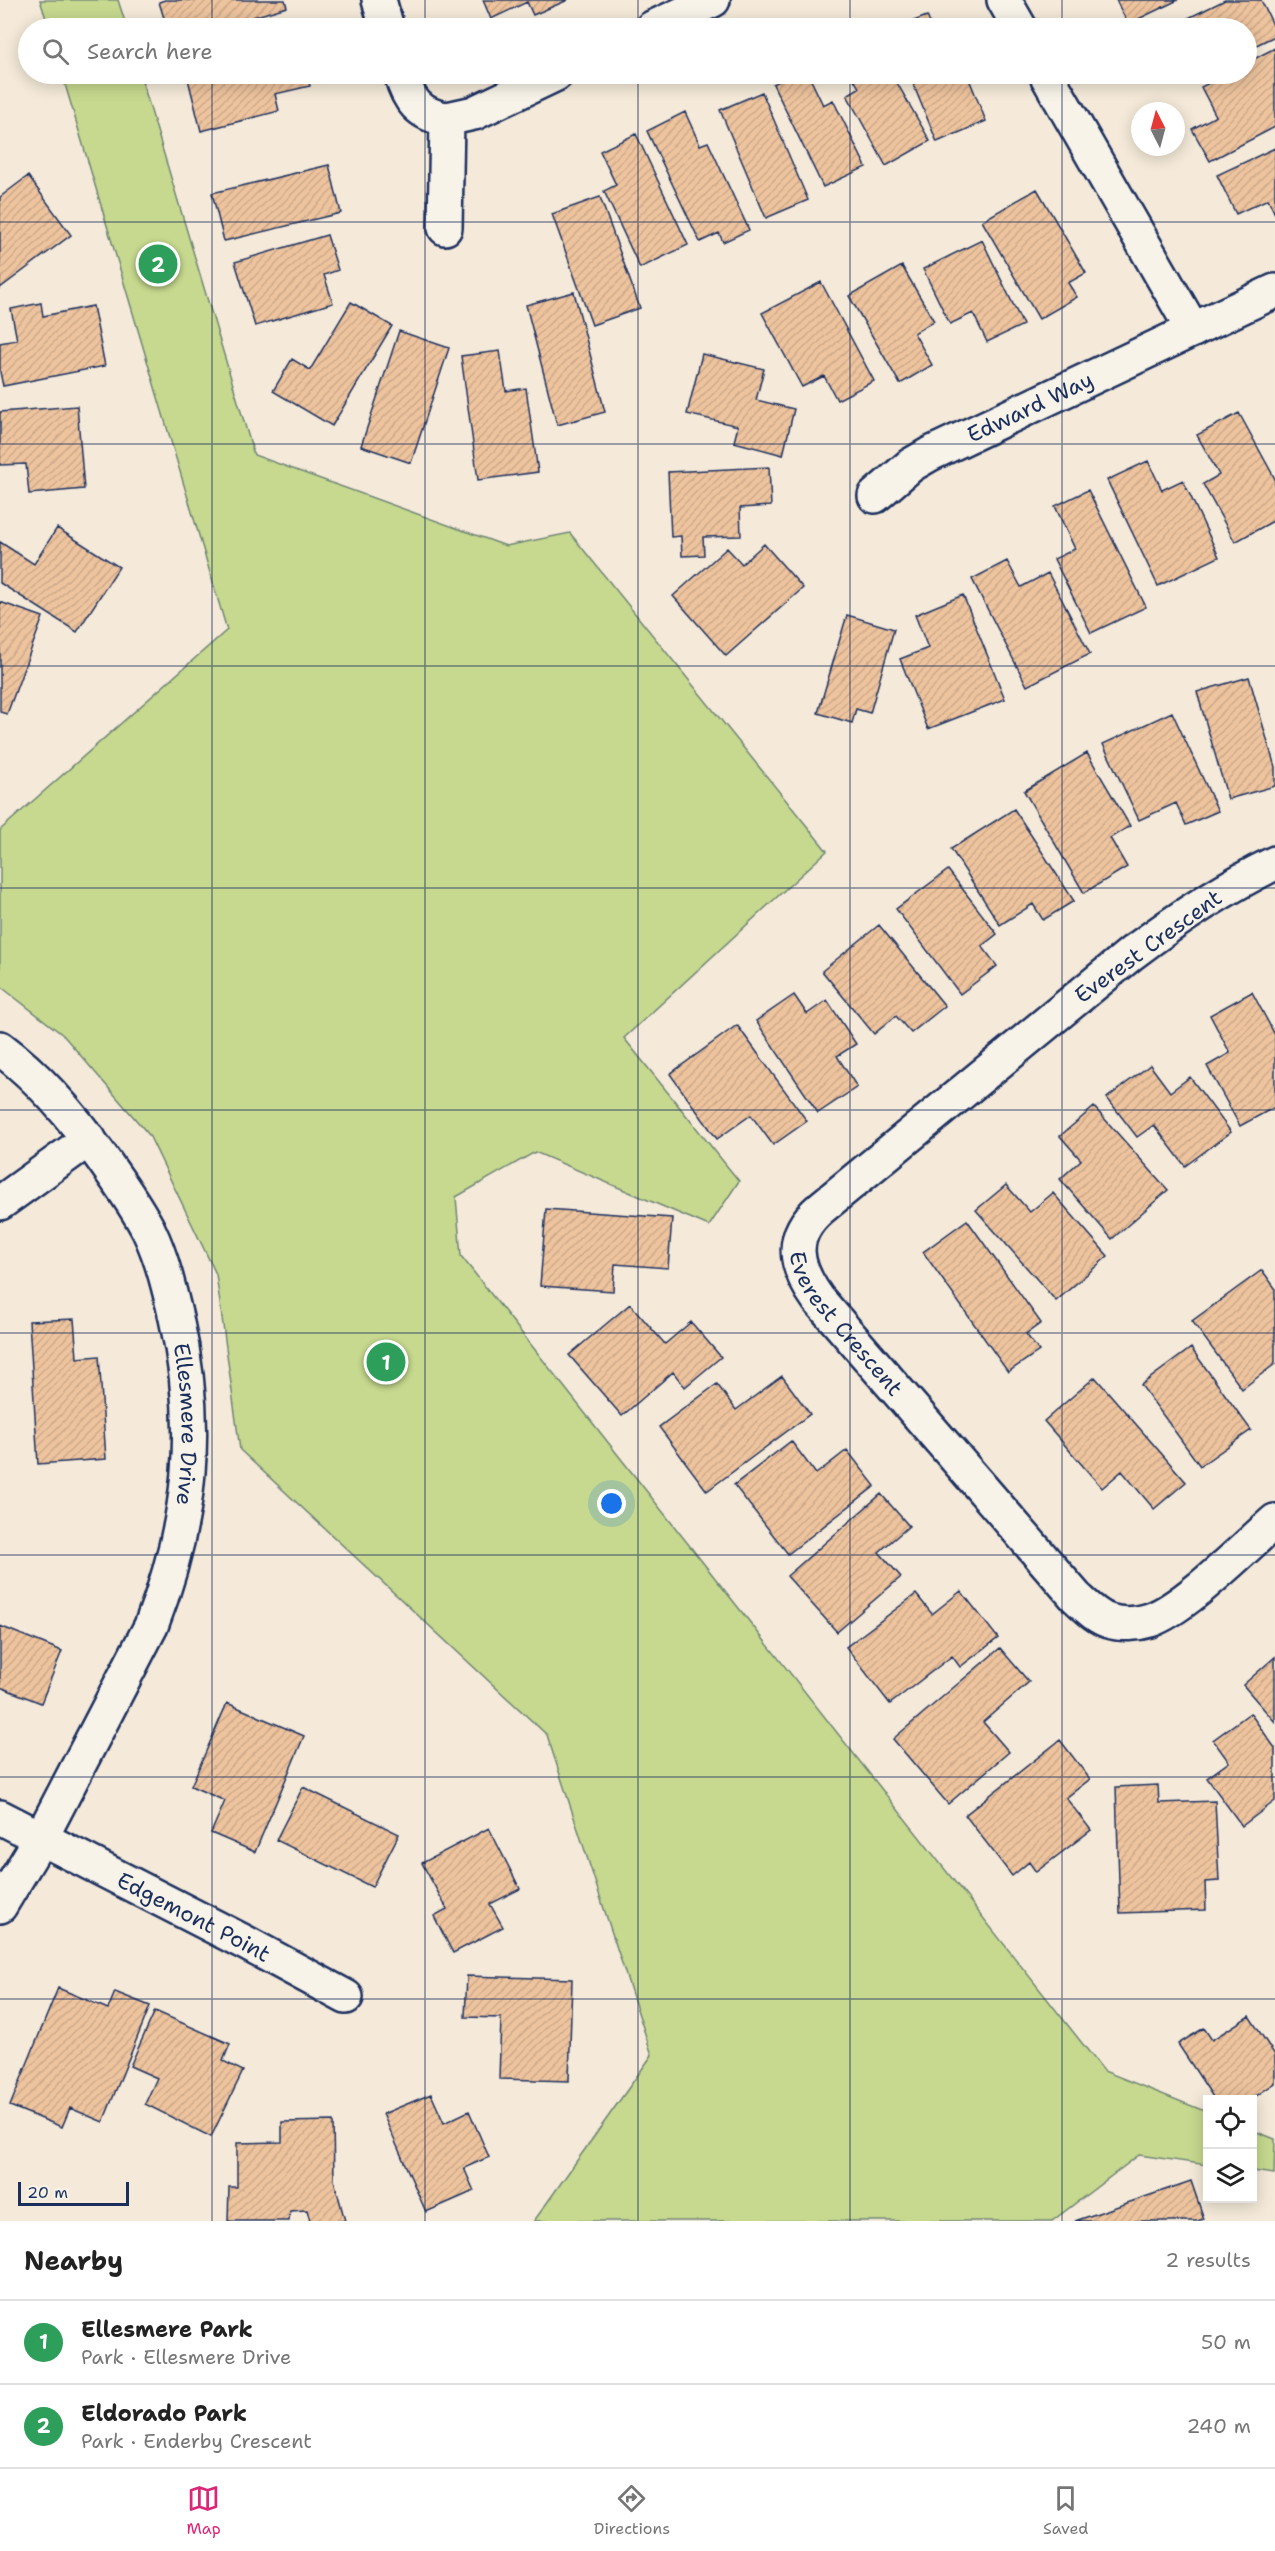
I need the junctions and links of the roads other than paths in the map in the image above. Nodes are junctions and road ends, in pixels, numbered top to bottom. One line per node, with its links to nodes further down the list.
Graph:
1 (379, 0): 4 (street)
2 (713, 0): 5 (street)
3 (1004, 0): 6 (street)
4 (384, 18)
5 (674, 18)
6 (1014, 18)
7 (404, 84): 10 (street)
8 (535, 84): 10 (street)
9 (1052, 84): 13 (street)
10 (447, 119): 11 (street)
11 (445, 228)
12 (1275, 291): 13 (street, Edward Way)
13 (1193, 330): 14 (street, Edward Way)
14 (875, 496)
15 (1275, 863): 19 (street, Everest Crescent)
16 (0, 1048): 17 (street, Ellesmere Drive)
17 (89, 1139): 18 (street); 21 (street, Ellesmere Drive)
18 (0, 1203)
19 (1275, 1521)
20 (0, 1817): 21 (street, Edgemont Point)
21 (41, 1838): 22 (street, Ellesmere Drive); 23 (street, Edgemont Point)
22 (0, 1906)
23 (346, 1997)

